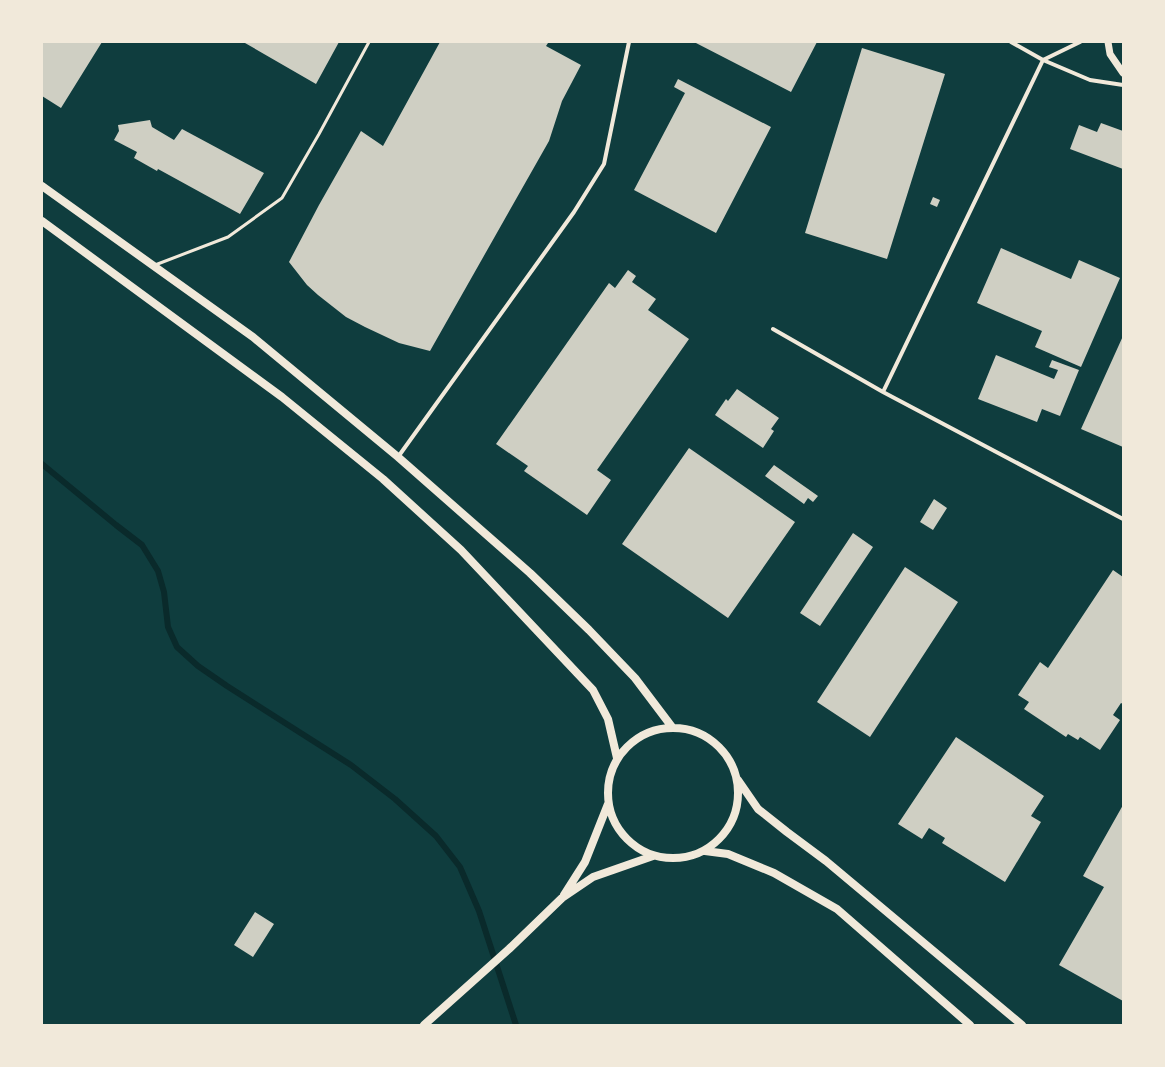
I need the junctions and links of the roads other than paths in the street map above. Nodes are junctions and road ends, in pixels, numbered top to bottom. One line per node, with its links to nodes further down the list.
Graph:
1 (369, 42): 11 (lane)
2 (629, 42): 14 (street)
3 (1011, 42): 6 (street)
4 (1080, 42): 6 (street)
5 (1108, 42): 7 (street)
6 (1043, 60): 8 (street); 13 (street)
7 (1123, 73)
8 (1123, 85)
9 (42, 186): 11 (main road)
10 (42, 221): 17 (main road)
11 (153, 265): 14 (main road)
12 (773, 329): 13 (street)
13 (884, 392): 15 (street)
14 (398, 457): 16 (main road)
15 (1123, 519)
16 (672, 727): 17 (main road); 18 (main road)
17 (617, 758): 19 (main road)
18 (738, 780): 20 (main road); 25 (main road)
19 (608, 804): 21 (main road); 22 (main road)
20 (705, 851): 21 (main road); 24 (main road)
21 (653, 856): 22 (main road)
22 (562, 898): 23 (main road)
23 (424, 1025)
24 (970, 1025)
25 (1022, 1025)

